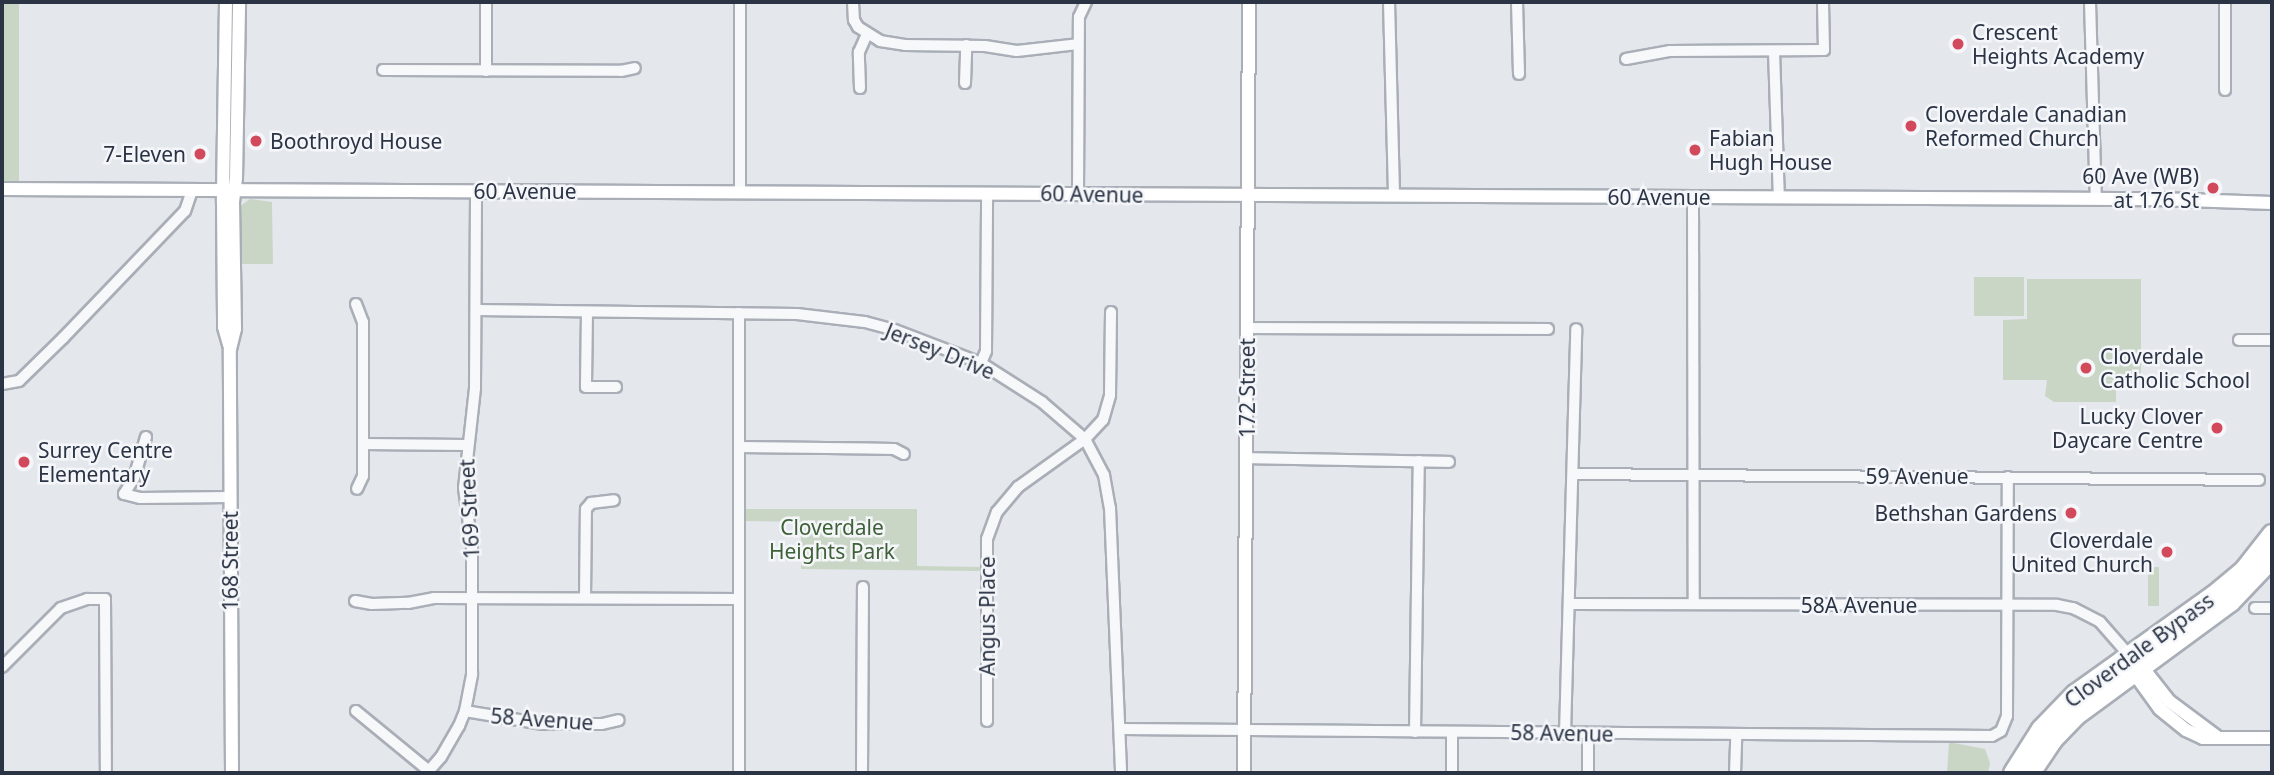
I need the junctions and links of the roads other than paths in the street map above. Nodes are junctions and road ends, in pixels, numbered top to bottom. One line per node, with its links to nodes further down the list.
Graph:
1 (226, 2): 27 (street, 168 Street)
2 (486, 2): 20 (street)
3 (740, 2): 29 (street)
4 (853, 2): 13 (street)
5 (1086, 2): 14 (street)
6 (1249, 2): 34 (street, 172 Street)
7 (1389, 2): 32 (street)
8 (1517, 2): 21 (street)
9 (1823, 2): 16 (street)
10 (2090, 2): 37 (street)
11 (2225, 2): 24 (street)
12 (238, 5): 27 (street, 168 Street)
13 (867, 34): 15 (street); 23 (street)
14 (1079, 44): 15 (street); 31 (street)
15 (965, 45): 22 (street)
16 (1774, 51): 17 (street); 36 (street)
17 (1626, 59)
18 (635, 68): 20 (street)
19 (383, 70): 20 (street)
20 (485, 71)
21 (1519, 74)
22 (965, 83)
23 (860, 88)
24 (2225, 90)
25 (2, 189): 26 (street, 60 Avenue)
26 (192, 191): 27 (street, 60 Avenue); 51 (street)
27 (229, 191): 28 (street, 60 Avenue); 67 (street, 168 Street)
28 (476, 191): 29 (street, 60 Avenue); 41 (street, 169 Street)
29 (740, 192): 30 (street, 60 Avenue)
30 (987, 193): 31 (street, 60 Avenue); 50 (street)
31 (1078, 194): 34 (street, 60 Avenue)
32 (1394, 195): 34 (street, 60 Avenue); 35 (street, 60 Avenue)
33 (2272, 195): 38 (street, 60 Avenue)
34 (1248, 197): 45 (street, 172 Street)
35 (1693, 197): 36 (street, 60 Avenue); 63 (street)
36 (1779, 198): 37 (street, 60 Avenue)
37 (2096, 199): 38 (street, 60 Avenue)
38 (2182, 200): 39 (street, 60 Avenue)
39 (2272, 203)
40 (356, 304): 55 (street)
41 (476, 310): 42 (street, Jersey Drive); 56 (street, 169 Street)
42 (587, 312): 44 (street, Jersey Drive); 52 (street)
43 (1111, 312): 54 (street, Angus Place)
44 (739, 313): 50 (street, Jersey Drive); 57 (street)
45 (1247, 328): 46 (street); 59 (street, 172 Street)
46 (1548, 330)
47 (1576, 330): 62 (street)
48 (2239, 340): 49 (street)
49 (2272, 340)
50 (981, 363): 54 (street, Jersey Drive)
51 (2, 384)
52 (616, 387)
53 (145, 437): 67 (street)
54 (1085, 439): 86 (street, Angus Place); 87 (street, Jersey Drive)
55 (364, 444): 56 (street); 66 (street)
56 (466, 445): 72 (street, 169 Street)
57 (738, 447): 58 (street); 74 (street)
58 (904, 454)
59 (1246, 458): 60 (street); 88 (street, 172 Street)
60 (1419, 461): 61 (street); 89 (street)
61 (1448, 462)
62 (1573, 474): 63 (street, 59 Avenue); 76 (street)
63 (1693, 475): 64 (street, 59 Avenue); 77 (street)
64 (2008, 477): 65 (street, 59 Avenue); 78 (street)
65 (2259, 480)
66 (357, 489)
67 (230, 497): 97 (street, 168 Street)
68 (614, 500): 73 (street)
69 (2272, 534): 81 (highway, Cloverdale Bypass)
70 (2272, 559): 81 (highway, Cloverdale Bypass)
71 (863, 587): 99 (street)
72 (472, 598): 73 (street); 75 (street); 84 (street, 169 Street)
73 (586, 598): 74 (street)
74 (738, 599): 98 (street)
75 (355, 601)
76 (1570, 604): 77 (street, 58A Avenue); 91 (street)
77 (1694, 604): 78 (street, 58A Avenue)
78 (2007, 605): 81 (street, 58A Avenue); 93 (street, 58 Avenue)
79 (2255, 608): 80 (street)
80 (2272, 608)
81 (2134, 664): 94 (street); 105 (highway, Cloverdale Bypass); 106 (highway, Cloverdale Bypass)
82 (2, 667): 96 (street)
83 (356, 711): 95 (street)
84 (465, 711): 85 (street, 58 Avenue); 95 (street, 169 Street)
85 (619, 720)
86 (987, 721)
87 (1122, 729): 88 (street, 58 Avenue); 100 (street, Jersey Drive)
88 (1244, 730): 89 (street, 58 Avenue); 101 (street, 172 Street)
89 (1415, 732): 90 (street, 58 Avenue)
90 (1452, 732): 91 (street, 58 Avenue); 102 (street)
91 (1565, 734): 92 (street, 58 Avenue)
92 (1588, 734): 93 (street, 58 Avenue); 103 (street)
93 (1736, 735): 104 (street)
94 (2272, 738)
95 (428, 772)
96 (106, 773)
97 (232, 773)
98 (739, 773)
99 (862, 773)
100 (1121, 773)
101 (1244, 773)
102 (1452, 773)
103 (1588, 773)
104 (1735, 773)
105 (2013, 773)
106 (2031, 773)

